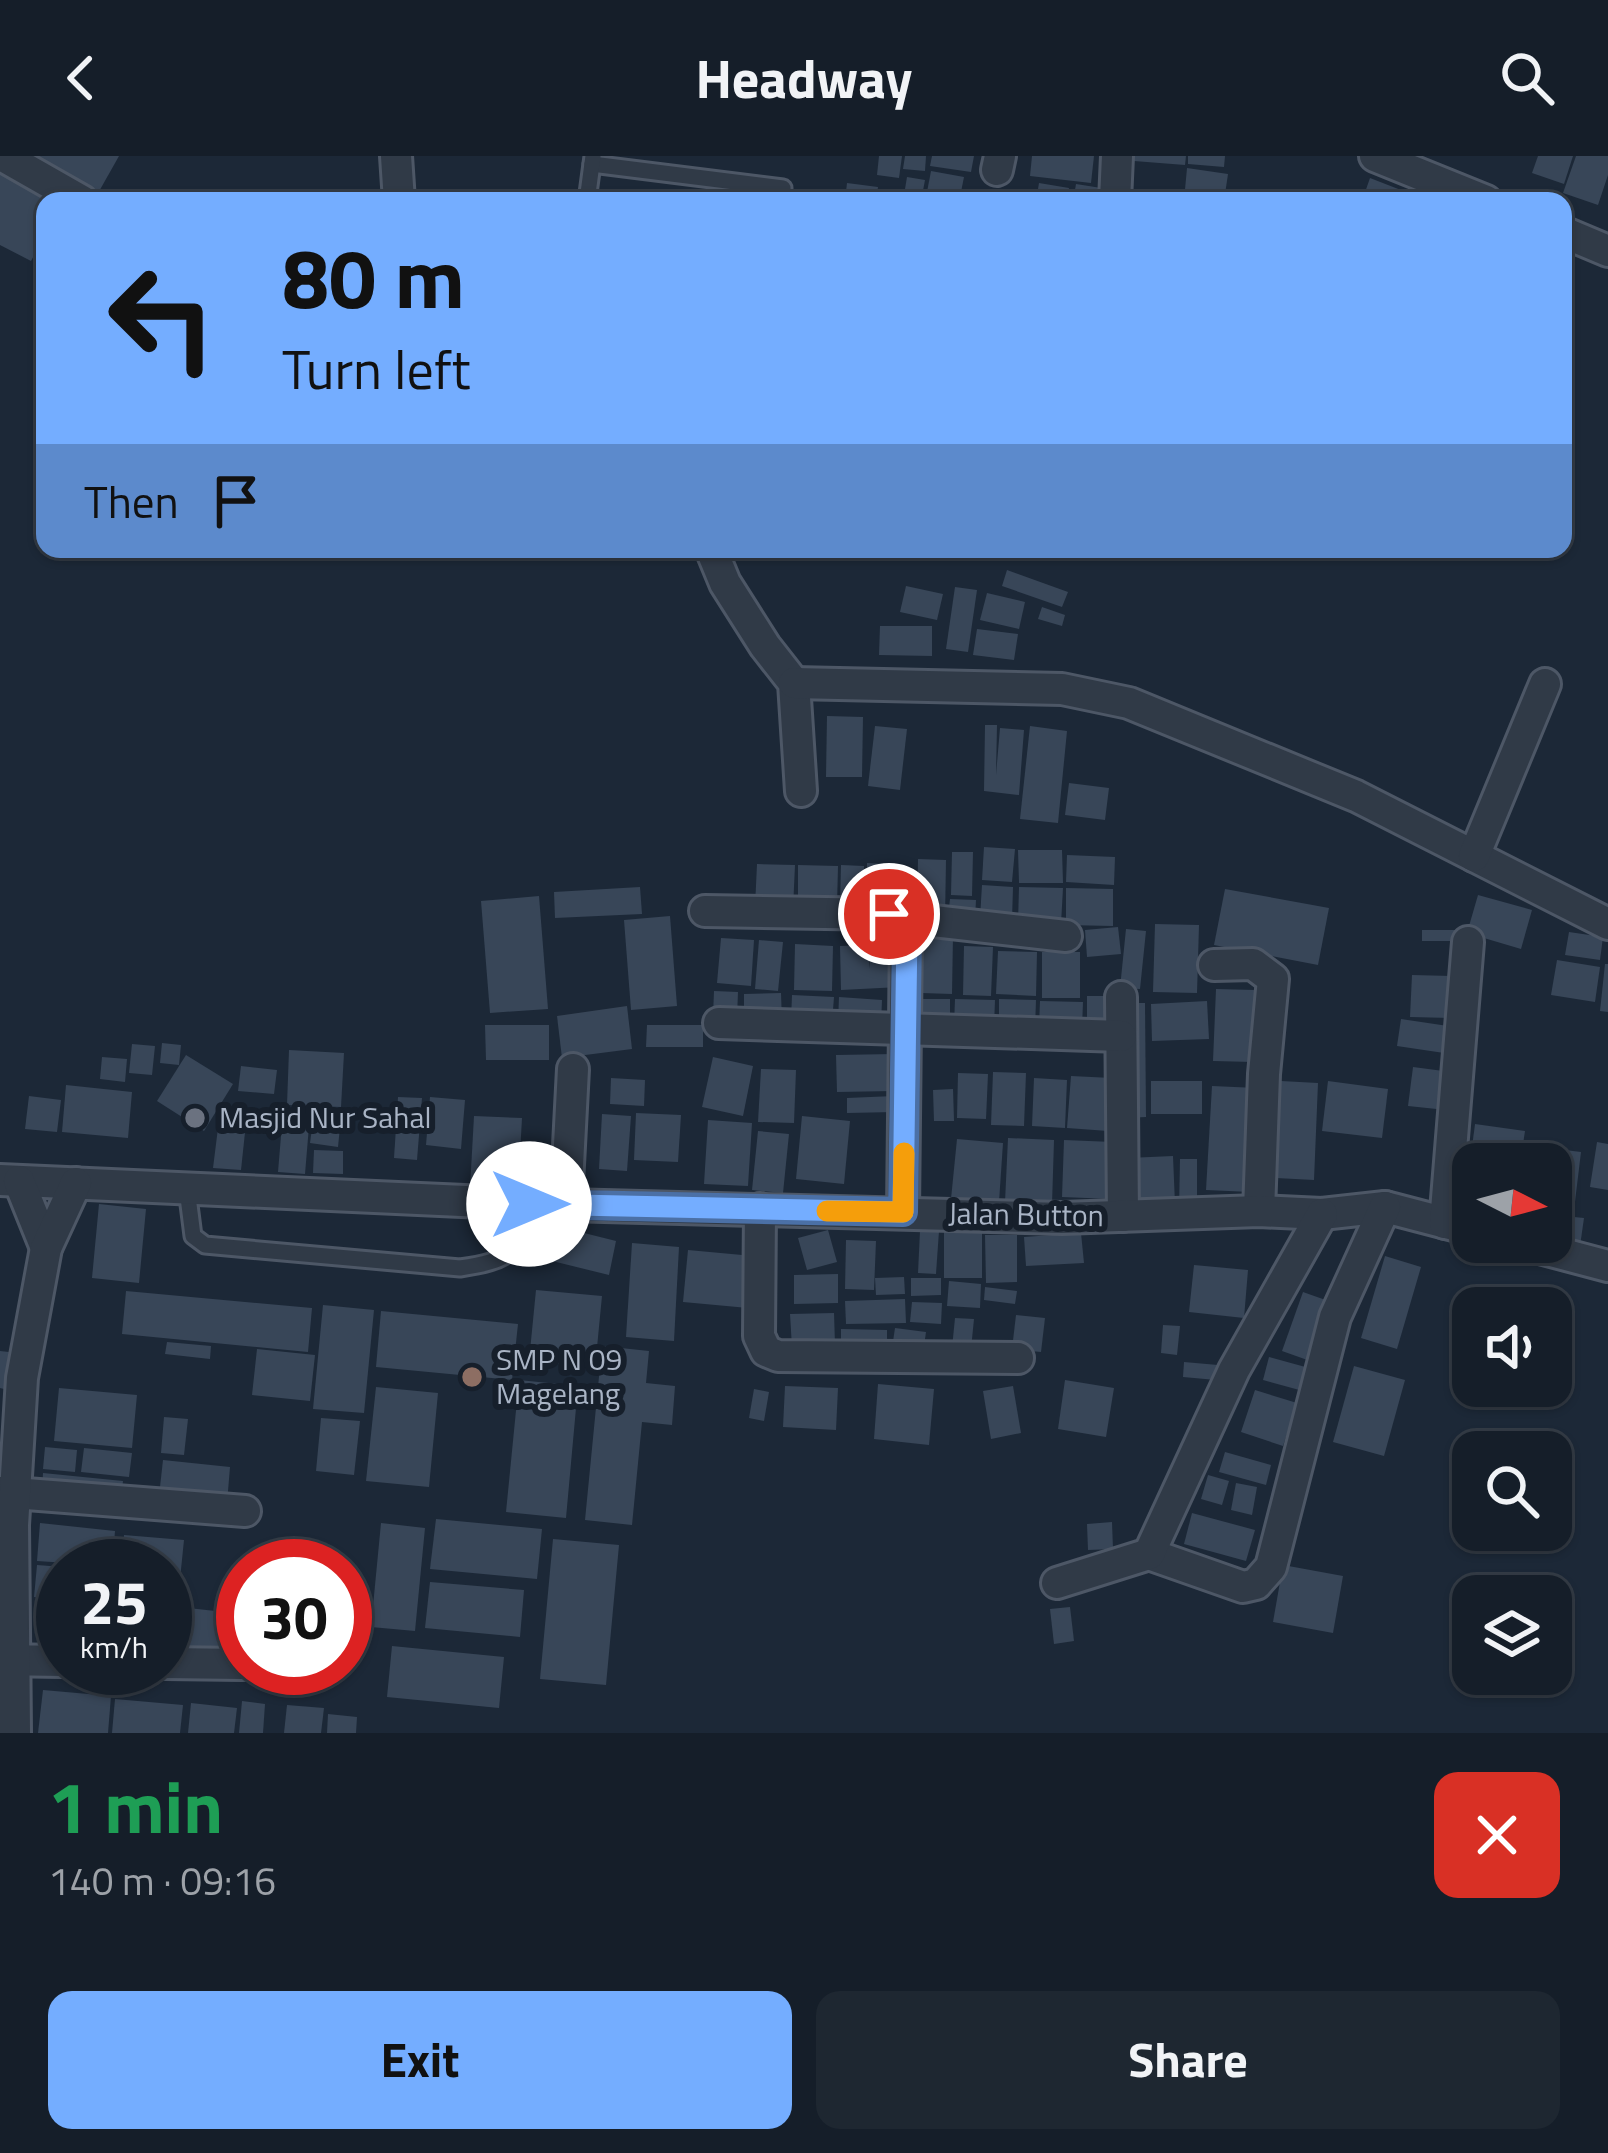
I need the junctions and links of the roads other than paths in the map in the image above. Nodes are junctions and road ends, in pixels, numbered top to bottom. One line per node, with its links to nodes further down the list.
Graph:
1 (3, 156): 7 (street)
2 (396, 156): 8 (street)
3 (1117, 156): 10 (street)
4 (1376, 156): 11 (street)
5 (592, 160): 6 (lane); 9 (lane)
6 (783, 188)
7 (66, 192)
8 (399, 192)
9 (587, 192)
10 (1115, 192)
11 (1464, 192)
12 (1572, 236): 13 (street)
13 (1608, 250)
14 (715, 558): 15 (street)
15 (794, 683): 17 (street); 18 (street)
16 (1545, 684): 18 (street)
17 (802, 791)
18 (1474, 856): 21 (street)
19 (705, 911): 20 (street)
20 (898, 917): 22 (street); 27 (street)
21 (1608, 924)
22 (1066, 936)
23 (1468, 942): 30 (street)
24 (1214, 965): 38 (street)
25 (1121, 998): 28 (street)
26 (719, 1024): 27 (street)
27 (906, 1029): 28 (street); 39 (street)
28 (1121, 1036): 41 (street)
29 (573, 1070): 34 (street)
30 (1462, 1143)
31 (9, 1180): 32 (street, Jalan Button); 43 (street)
32 (76, 1183): 33 (street, Jalan Button); 43 (street)
33 (188, 1189): 35 (street, Jalan Button); 35 (lane)
34 (566, 1203): 35 (street, Jalan Button); 37 (street, Jalan Button)
35 (529, 1204)
36 (1385, 1207): 40 (street, Jalan Button); 42 (street, Jalan Button); 49 (street)
37 (760, 1209): 39 (street, Jalan Button); 46 (street)
38 (1258, 1211): 40 (street, Jalan Button); 41 (street, Jalan Button)
39 (903, 1212): 41 (street, Jalan Button)
40 (1322, 1214): 49 (street)
41 (1123, 1216)
42 (1452, 1225)
43 (46, 1248): 47 (street)
44 (1572, 1257): 45 (street)
45 (1608, 1266)
46 (1018, 1358)
47 (8, 1492): 48 (street); 51 (street)
48 (245, 1511)
49 (1149, 1554): 50 (street)
50 (1057, 1583)
51 (7, 1660): 52 (street)
52 (15, 1733)

